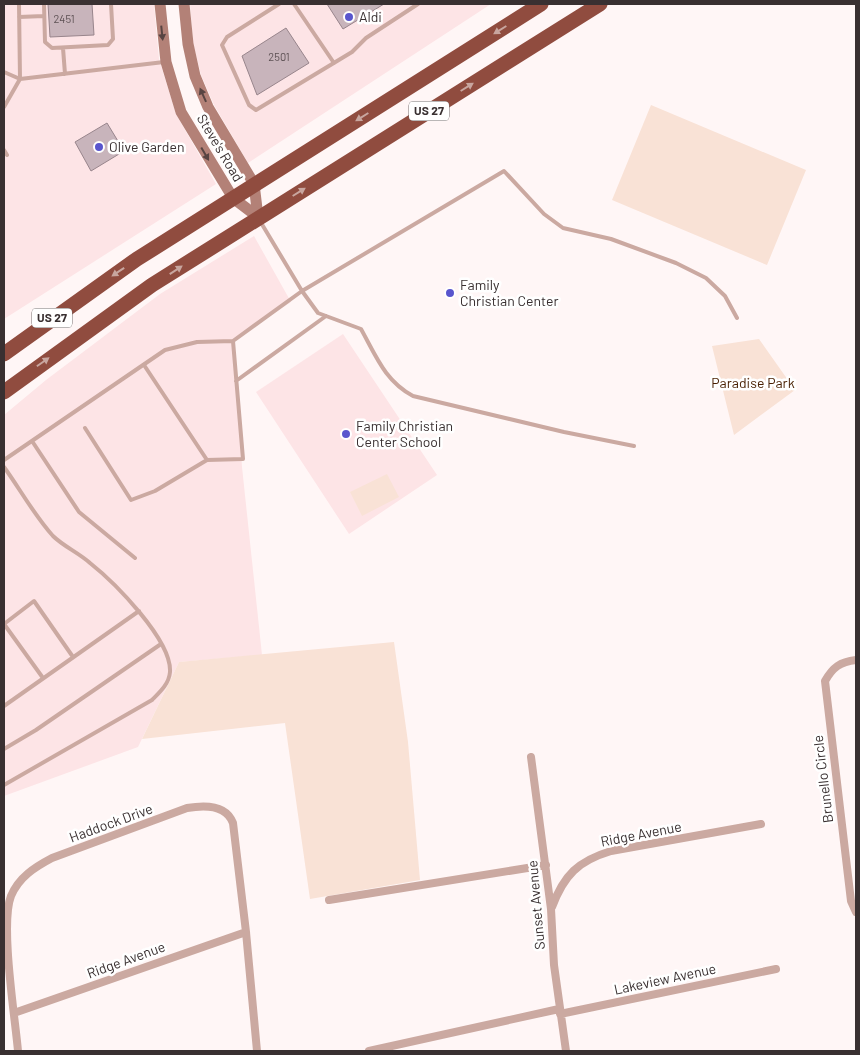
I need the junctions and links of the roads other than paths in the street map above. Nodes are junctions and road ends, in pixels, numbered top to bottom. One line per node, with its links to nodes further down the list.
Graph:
1 (19, 4): 12 (lane)
2 (44, 4): 11 (lane)
3 (111, 4): 13 (lane)
4 (160, 4): 14 (street, Steve's Road, one-way to 14)
5 (184, 4): 22 (street, Steve's Road, one-way to 5)
6 (279, 4): 15 (lane)
7 (294, 4): 15 (lane)
8 (418, 4): 15 (lane)
9 (541, 4): 22 (highway, US 27, one-way to 22)
10 (600, 4): 24 (highway, US 27, one-way to 10)
11 (44, 16): 12 (lane); 13 (lane)
12 (19, 17): 18 (lane)
13 (63, 48): 17 (lane)
14 (166, 62): 17 (lane); 23 (street, Steve's Road, one-way to 23)
15 (334, 63)
16 (4, 72): 18 (lane)
17 (65, 74): 18 (lane)
18 (20, 79): 19 (lane)
19 (4, 105)
20 (4, 150): 21 (lane)
21 (7, 155)
22 (254, 184): 23 (highway, US 27); 24 (street, Steve's Road)
23 (233, 198): 24 (street, Steve's Road); 29 (highway, US 27, one-way to 29)
24 (258, 217): 25 (lane); 32 (highway, US 27, one-way to 24)
25 (302, 291): 26 (lane); 27 (lane); 28 (lane)
26 (326, 316): 31 (lane); 35 (lane)
27 (737, 318)
28 (233, 341): 30 (lane); 31 (lane)
29 (4, 354)
30 (144, 365): 34 (lane); 37 (lane)
31 (236, 381): 37 (lane)
32 (4, 392)
33 (85, 428): 37 (lane)
34 (32, 441): 36 (lane); 39 (lane)
35 (634, 446)
36 (4, 460)
37 (207, 460)
38 (4, 467): 40 (lane)
39 (135, 558)
40 (139, 611): 42 (lane); 43 (lane)
41 (4, 624): 43 (lane); 45 (lane)
42 (162, 644): 47 (lane); 49 (lane)
43 (73, 657): 45 (lane)
44 (856, 660): 54 (street, Brunello Circle)
45 (43, 678): 46 (lane)
46 (4, 706)
47 (4, 749)
48 (531, 757): 51 (street, Sunset Avenue)
49 (4, 784)
50 (761, 824): 53 (street, Ridge Avenue)
51 (546, 865): 52 (street); 53 (street, Sunset Avenue)
52 (329, 900)
53 (551, 909): 57 (street, Sunset Avenue)
54 (856, 912)
55 (246, 932): 58 (street, Ridge Avenue); 58 (street, Haddock Drive); 60 (street, Haddock Drive)
56 (776, 969): 57 (street, Lakeview Avenue)
57 (559, 1011): 61 (street, Lakeview Avenue); 62 (street, Sunset Avenue)
58 (14, 1013): 59 (street, Haddock Drive)
59 (18, 1051)
60 (258, 1051)
61 (369, 1051)
62 (566, 1051)

